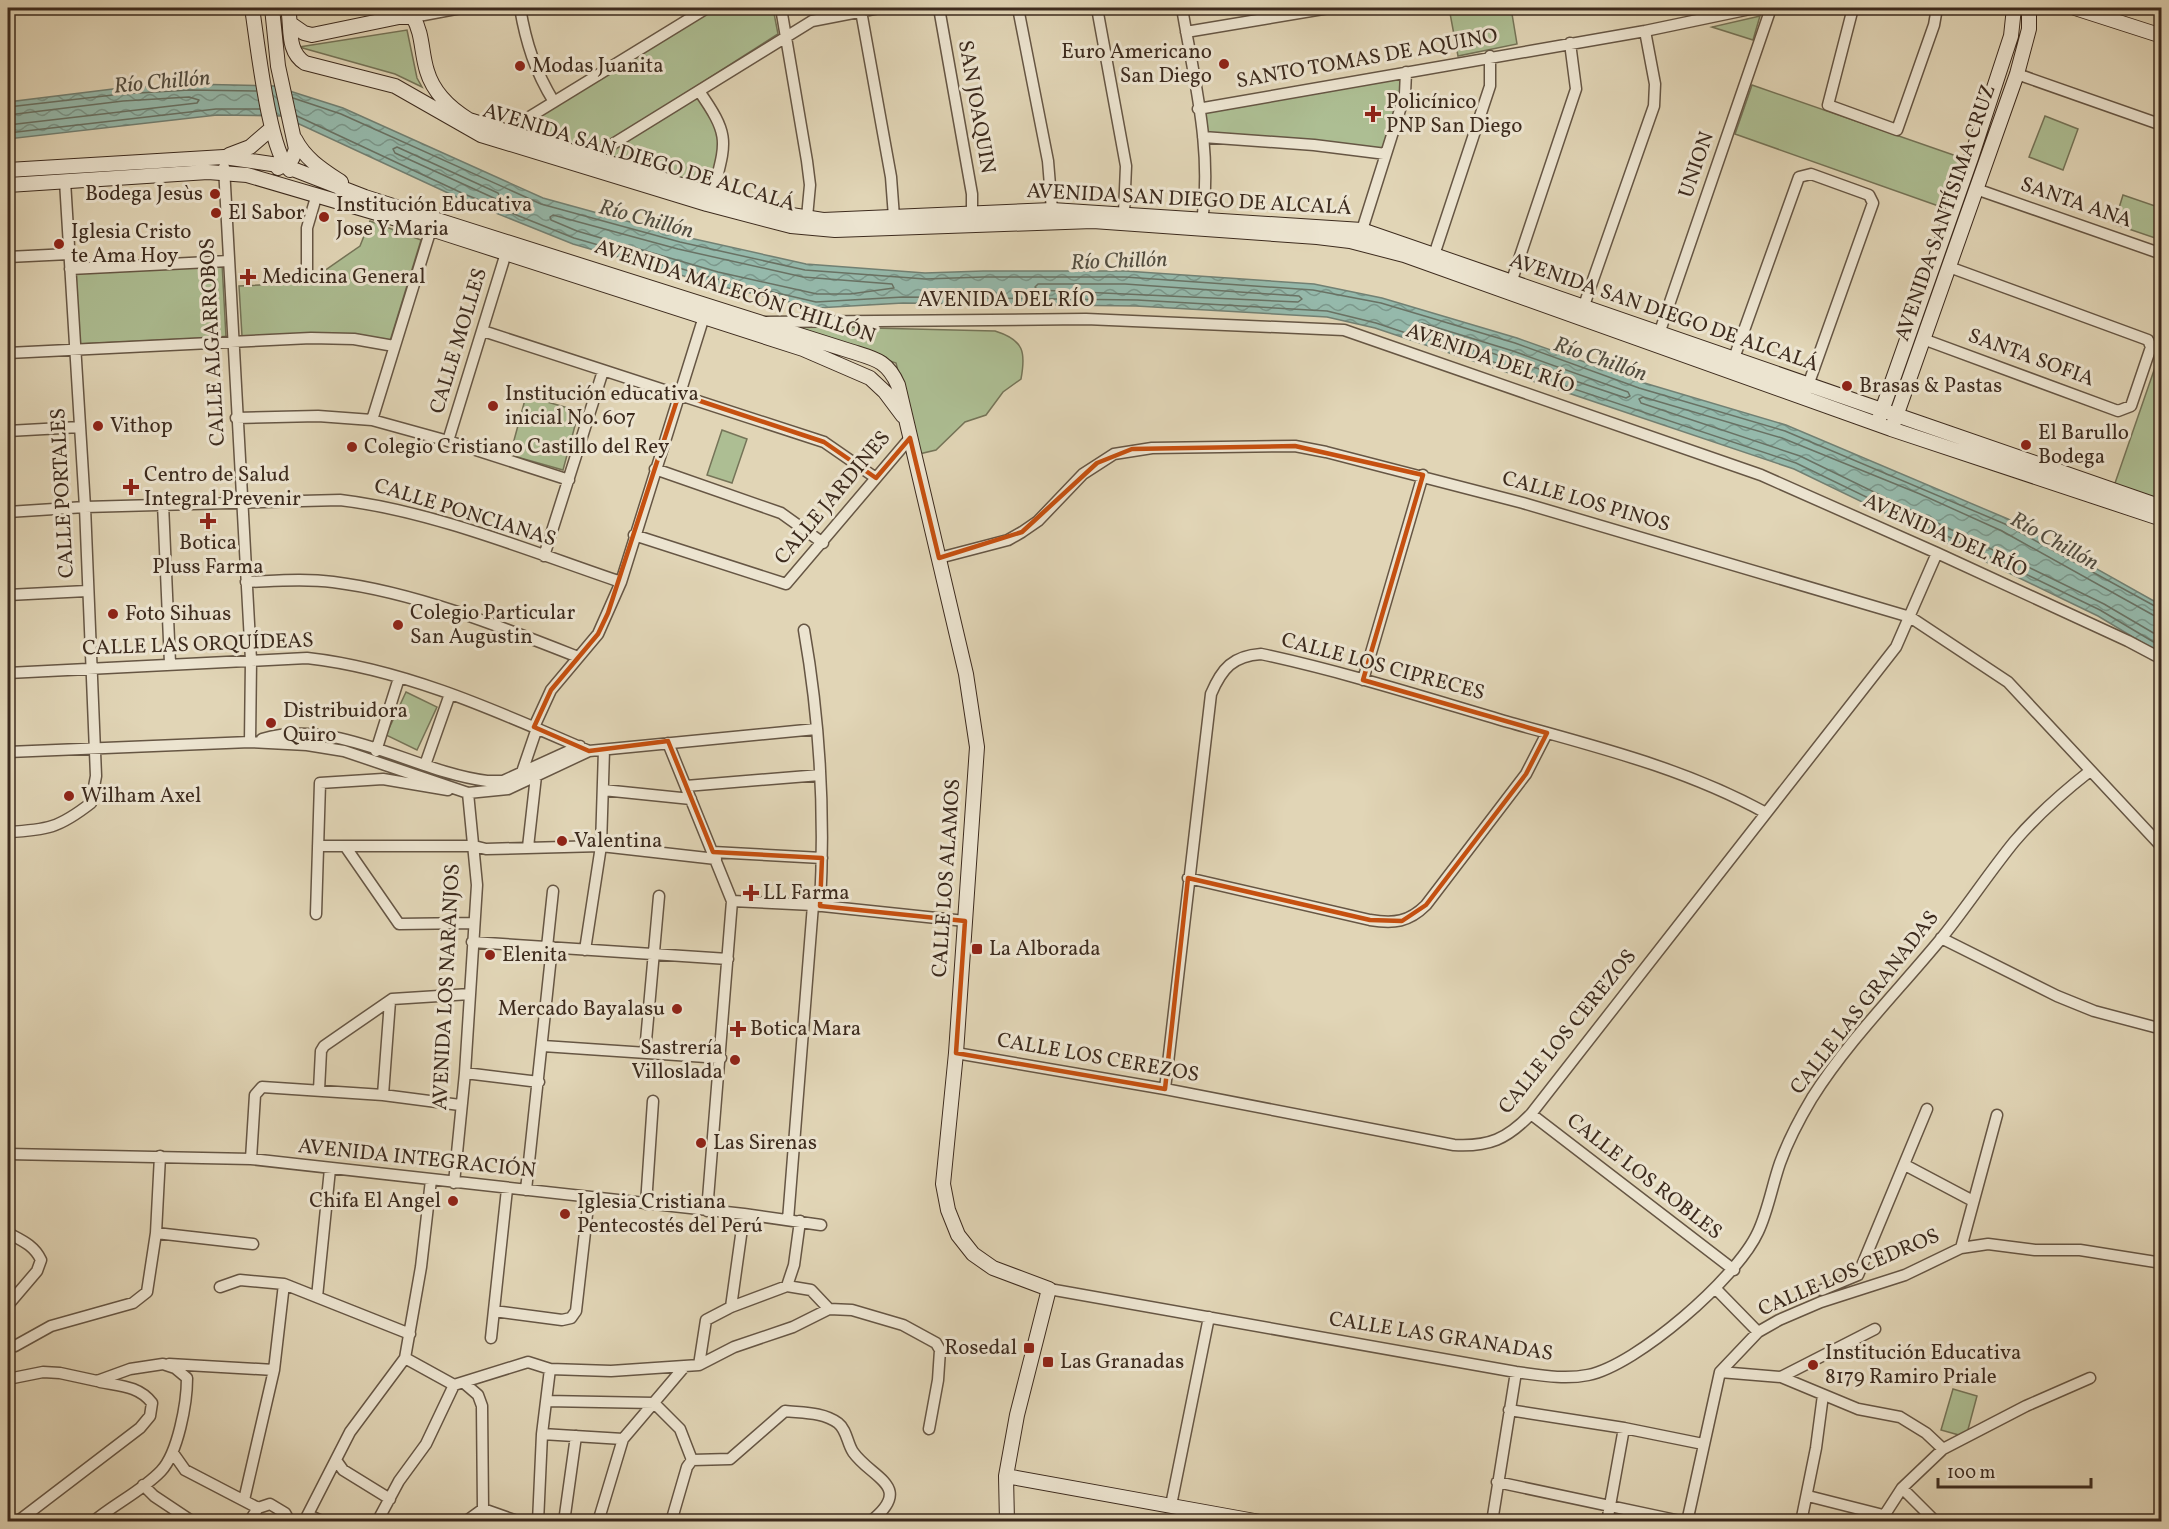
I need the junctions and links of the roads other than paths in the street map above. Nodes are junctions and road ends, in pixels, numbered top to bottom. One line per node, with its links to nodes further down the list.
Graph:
1 (252, 8): 36 (main road)
2 (272, 8): 38 (main road)
3 (288, 8): 23 (main road, AVENIDA SAN DIEGO DE ALCALÁ)
4 (461, 8): 22 (street)
5 (520, 8): 33 (street)
6 (707, 8): 33 (street)
7 (781, 8): 26 (street)
8 (879, 8): 21 (street)
9 (939, 8): 57 (street, SAN JOAQUIN)
10 (1018, 8): 55 (street)
11 (1097, 8): 56 (street)
12 (1182, 8): 25 (street)
13 (1329, 8): 25 (street)
14 (1755, 8): 24 (street, SANTO TOMAS DE AQUINO)
15 (1771, 8): 77 (street, UNION)
16 (1853, 8): 17 (street)
17 (1936, 8)
18 (2014, 8): 87 (main road, AVENIDA SANTÍSIMA CRUZ)
19 (2029, 8): 31 (main road, AVENIDA SANTÍSIMA CRUZ)
20 (2075, 8): 27 (main road)
21 (861, 11): 26 (street); 59 (street)
22 (413, 17): 23 (main road); 37 (main road, AVENIDA SAN DIEGO DE ALCALÁ)
23 (291, 24): 43 (main road, AVENIDA SAN DIEGO DE ALCALÁ)
24 (1646, 31): 28 (street, SANTO TOMAS DE AQUINO); 74 (street)
25 (1186, 32): 34 (street)
26 (784, 36): 32 (street); 58 (street)
27 (2162, 36)
28 (1570, 44): 29 (street, SANTO TOMAS DE AQUINO); 72 (street)
29 (1490, 56): 30 (street, SANTO TOMAS DE AQUINO); 66 (street)
30 (1406, 72): 34 (street, SANTO TOMAS DE AQUINO); 40 (street)
31 (2017, 74): 35 (street); 50 (main road, AVENIDA SANTÍSIMA CRUZ)
32 (699, 91): 42 (street); 51 (street)
33 (554, 102): 37 (street)
34 (1198, 109): 39 (street)
35 (2162, 125)
36 (272, 128): 41 (main road); 44 (main road)
37 (505, 132): 42 (main road, AVENIDA SAN DIEGO DE ALCALÁ)
38 (293, 133): 44 (main road); 53 (main road)
39 (1203, 137): 40 (street); 60 (street)
40 (1386, 154): 62 (street)
41 (224, 157): 44 (main road, AVENIDA MALECÓN CHILLÓN); 45 (main road, AVENIDA MALECÓN CHILLÓN); 46 (street, CALLE ALGARROBOS)
42 (592, 157): 43 (street); 51 (main road, AVENIDA SAN DIEGO DE ALCALÁ)
43 (579, 165): 60 (main road, AVENIDA SAN DIEGO DE ALCALÁ)
44 (285, 166): 47 (main road); 53 (main road, AVENIDA MALECÓN CHILLÓN); 54 (main road)
45 (8, 171)
46 (224, 172): 47 (main road, AVENIDA MALECÓN CHILLÓN); 48 (main road, AVENIDA MALECÓN CHILLÓN); 68 (street, CALLE ALGARROBOS)
47 (248, 175): 52 (main road, AVENIDA MALECÓN CHILLÓN)
48 (65, 181): 49 (main road, AVENIDA MALECÓN CHILLÓN); 64 (street, CALLE PORTALES)
49 (8, 185)
50 (1976, 189): 65 (street, SANTA ANA); 69 (main road, AVENIDA SANTÍSIMA CRUZ)
51 (713, 193): 58 (main road, AVENIDA SAN DIEGO DE ALCALÁ)
52 (317, 194): 54 (main road, AVENIDA MALECÓN CHILLÓN); 71 (street)
53 (365, 197): 73 (main road, AVENIDA MALECÓN CHILLÓN)
54 (333, 199): 61 (main road, AVENIDA MALECÓN CHILLÓN)
55 (1052, 210): 56 (main road, AVENIDA SAN DIEGO DE ALCALÁ); 57 (main road, AVENIDA SAN DIEGO DE ALCALÁ)
56 (1124, 213): 60 (main road, AVENIDA SAN DIEGO DE ALCALÁ)
57 (972, 214): 59 (main road, AVENIDA SAN DIEGO DE ALCALÁ)
58 (807, 217): 59 (main road, AVENIDA SAN DIEGO DE ALCALÁ)
59 (894, 217)
60 (1201, 224): 62 (main road, AVENIDA SAN DIEGO DE ALCALÁ); 72 (main road, AVENIDA SAN DIEGO DE ALCALÁ)
61 (431, 229): 63 (main road, AVENIDA MALECÓN CHILLÓN); 80 (street)
62 (1362, 230): 66 (main road, AVENIDA SAN DIEGO DE ALCALÁ)
63 (506, 253): 73 (main road, AVENIDA MALECÓN CHILLÓN); 76 (street, CALLE MOLLES)
64 (69, 254): 67 (street); 70 (street, CALLE PORTALES)
65 (2162, 254)
66 (1434, 255): 72 (main road, AVENIDA SAN DIEGO DE ALCALÁ)
67 (8, 257)
68 (229, 261): 70 (street); 79 (street, CALLE ALGARROBOS)
69 (1949, 267): 78 (main road, AVENIDA SANTÍSIMA CRUZ); 78 (street, SANTA SOFIA)
70 (70, 270): 81 (street, CALLE PORTALES)
71 (307, 278)
72 (1509, 287): 74 (main road, AVENIDA SAN DIEGO DE ALCALÁ)
73 (705, 312): 75 (main road, AVENIDA MALECÓN CHILLÓN); 86 (street); 91 (main road, AVENIDA MALECÓN CHILLÓN)
74 (1581, 312): 77 (main road, AVENIDA SAN DIEGO DE ALCALÁ); 85 (main road, AVENIDA SAN DIEGO DE ALCALÁ)
75 (758, 322): 91 (main road, AVENIDA MALECÓN CHILLÓN); 110 (street, AVENIDA DEL RÍO)
76 (483, 331): 84 (street); 96 (street, CALLE MOLLES)
77 (1659, 334): 83 (main road, AVENIDA SAN DIEGO DE ALCALÁ)
78 (1923, 339): 88 (main road, AVENIDA SANTÍSIMA CRUZ)
79 (232, 343): 80 (street); 81 (street); 89 (street, CALLE ALGARROBOS)
80 (394, 346): 90 (street)
81 (74, 350): 82 (street); 92 (street, CALLE PORTALES)
82 (8, 353)
83 (1733, 361): 85 (main road, AVENIDA SAN DIEGO DE ALCALÁ); 85 (street)
84 (603, 371): 86 (street); 100 (street)
85 (1806, 392): 87 (main road, AVENIDA SAN DIEGO DE ALCALÁ); 93 (main road, AVENIDA SAN DIEGO DE ALCALÁ)
86 (679, 394): 97 (street); 99 (street)
87 (1883, 411): 88 (main road, AVENIDA SAN DIEGO DE ALCALÁ); 93 (main road, AVENIDA SANTÍSIMA CRUZ)
88 (1897, 416): 93 (main road, AVENIDA SANTÍSIMA CRUZ); 102 (main road, AVENIDA SAN DIEGO DE ALCALÁ)
89 (237, 418): 90 (street); 101 (street, CALLE ALGARROBOS)
90 (372, 420): 96 (street)
91 (906, 420): 95 (main road, CALLE LOS ALAMOS)
92 (80, 427): 94 (street); 104 (street, CALLE PORTALES)
93 (1884, 427): 102 (main road, AVENIDA SAN DIEGO DE ALCALÁ)
94 (8, 432)
95 (910, 438): 99 (street, CALLE JARDINES); 112 (main road, CALLE LOS ALAMOS)
96 (448, 441): 100 (street)
97 (655, 469): 108 (street); 109 (street)
98 (1423, 475): 112 (street, CALLE LOS PINOS); 117 (street, CALLE LOS PINOS); 126 (street)
99 (876, 478): 109 (street, CALLE JARDINES)
100 (569, 480): 111 (street)
101 (240, 501): 103 (street, CALLE PONCIANAS); 111 (street, CALLE PONCIANAS); 113 (street, CALLE ALGARROBOS)
102 (2133, 503): 105 (main road, AVENIDA SAN DIEGO DE ALCALÁ); 107 (main road, AVENIDA SAN DIEGO DE ALCALÁ)
103 (163, 504): 104 (street, CALLE PONCIANAS); 122 (street)
104 (85, 507): 106 (street, CALLE PONCIANAS); 115 (street, CALLE PORTALES)
105 (2162, 507)
106 (8, 512)
107 (2162, 519)
108 (634, 535): 109 (street, CALLE JARDINES); 114 (street)
109 (823, 543)
110 (1937, 553): 117 (street, CALLE LOS CEREZOS); 120 (street, AVENIDA DEL RÍO)
111 (544, 556): 114 (street, CALLE PONCIANAS)
112 (939, 558): 163 (main road, CALLE LOS ALAMOS)
113 (246, 582): 119 (street); 121 (street, CALLE ALGARROBOS)
114 (621, 582): 119 (street)
115 (87, 591): 116 (street); 123 (street, CALLE PORTALES)
116 (8, 595)
117 (1910, 617): 139 (street, CALLE LOS PINOS); 147 (street, CALLE LOS CEREZOS)
118 (804, 630): 129 (street)
119 (578, 657): 128 (street)
120 (2162, 659)
121 (251, 660): 122 (street, CALLE LAS ORQUÍDEAS); 125 (street, CALLE LAS ORQUÍDEAS); 131 (street, CALLE ALGARROBOS)
122 (170, 663): 123 (street, CALLE LAS ORQUÍDEAS)
123 (91, 669): 124 (street, CALLE LAS ORQUÍDEAS); 133 (street, CALLE PORTALES)
124 (8, 673)
125 (399, 678): 127 (street, CALLE LAS ORQUÍDEAS); 135 (street)
126 (1363, 680): 130 (street, CALLE LOS CIPRECES); 157 (street, CALLE LOS CIPRECES)
127 (450, 694): 128 (street, CALLE LAS ORQUÍDEAS); 138 (street)
128 (536, 727): 134 (street, CALLE LAS ORQUÍDEAS); 140 (street)
129 (816, 729): 132 (street); 141 (street)
130 (1547, 733): 147 (street, CALLE LOS CIPRECES); 157 (street)
131 (250, 742): 133 (street); 135 (street); 145 (street)
132 (668, 743): 136 (street); 143 (street)
133 (96, 746): 137 (street); 148 (street, CALLE PORTALES)
134 (584, 749): 136 (street); 140 (street); 142 (street)
135 (376, 750): 138 (street)
136 (604, 750): 144 (street)
137 (8, 752)
138 (425, 765): 140 (street)
139 (2090, 771): 154 (street, CALLE LOS PINOS); 165 (street, CALLE LAS GRANADAS)
140 (522, 772)
141 (820, 775): 143 (street); 156 (street)
142 (536, 776): 145 (street); 153 (street)
143 (686, 786): 146 (street)
144 (603, 790): 146 (street); 152 (street)
145 (467, 792): 149 (street); 151 (street, AVENIDA LOS NARANJOS)
146 (691, 799): 155 (street)
147 (1766, 813): 186 (street, CALLE LOS CEREZOS)
148 (8, 832)
149 (318, 846): 150 (street); 162 (street)
150 (345, 846): 151 (street); 164 (street)
151 (474, 846): 153 (street); 164 (street, AVENIDA LOS NARANJOS)
152 (601, 846): 153 (street); 155 (street); 168 (street)
153 (528, 847)
154 (2162, 847)
155 (715, 855): 156 (street); 160 (street)
156 (822, 858): 161 (street)
157 (1188, 878): 180 (street, CALLE LOS CIPRECES)
158 (554, 891): 167 (street)
159 (659, 896): 169 (street)
160 (732, 901): 161 (street); 170 (street)
161 (817, 906): 163 (street); 202 (street)
162 (316, 914)
163 (965, 921): 176 (main road, CALLE LOS ALAMOS)
164 (473, 922): 166 (street, AVENIDA LOS NARANJOS)
165 (1941, 938): 173 (street); 210 (street, CALLE LAS GRANADAS)
166 (472, 942): 167 (street); 171 (street, AVENIDA LOS NARANJOS)
167 (550, 947): 168 (street); 174 (street)
168 (585, 950): 169 (street)
169 (655, 952): 170 (street); 175 (street)
170 (728, 959): 177 (street)
171 (470, 994): 172 (street); 178 (street, AVENIDA LOS NARANJOS)
172 (390, 1002): 181 (street); 182 (street)
173 (2162, 1029)
174 (543, 1046): 175 (street); 179 (street)
175 (645, 1052): 177 (street)
176 (956, 1053): 180 (street, CALLE LOS CEREZOS); 214 (main road, CALLE LOS ALAMOS)
177 (721, 1058): 200 (street)
178 (465, 1073): 179 (street); 184 (street, AVENIDA LOS NARANJOS)
179 (539, 1082): 196 (street)
180 (1165, 1089): 186 (street, CALLE LOS CEREZOS)
181 (319, 1090): 182 (street); 190 (street)
182 (383, 1095): 184 (street)
183 (653, 1101): 199 (street)
184 (460, 1105): 194 (street, AVENIDA LOS NARANJOS)
185 (1927, 1109): 191 (street)
186 (1531, 1114): 210 (street, CALLE LOS ROBLES)
187 (1997, 1115): 198 (street)
188 (8, 1154): 189 (street, AVENIDA INTEGRACIÓN)
189 (160, 1156): 190 (street, AVENIDA INTEGRACIÓN); 206 (street)
190 (251, 1160): 192 (street, AVENIDA INTEGRACIÓN)
191 (1905, 1165): 198 (street); 216 (street)
192 (330, 1169): 193 (street, AVENIDA INTEGRACIÓN); 217 (street)
193 (431, 1180): 194 (street, AVENIDA INTEGRACIÓN); 225 (street)
194 (454, 1183): 195 (street, AVENIDA INTEGRACIÓN)
195 (507, 1188): 196 (street, AVENIDA INTEGRACIÓN); 221 (street)
196 (526, 1190): 197 (street, AVENIDA INTEGRACIÓN)
197 (589, 1197): 199 (street, AVENIDA INTEGRACIÓN); 221 (street)
198 (1973, 1201): 208 (street)
199 (646, 1204): 200 (street, AVENIDA INTEGRACIÓN)
200 (707, 1211): 201 (street, AVENIDA INTEGRACIÓN)
201 (744, 1214): 202 (street, AVENIDA INTEGRACIÓN); 219 (street)
202 (788, 1220): 203 (street, AVENIDA INTEGRACIÓN)
203 (800, 1221): 204 (street, AVENIDA INTEGRACIÓN); 212 (street)
204 (821, 1225)
205 (8, 1233): 218 (street)
206 (156, 1233): 207 (street); 227 (street)
207 (253, 1244)
208 (1961, 1248): 209 (street, CALLE LOS CEDROS); 224 (street, CALLE LOS CEDROS)
209 (2162, 1263)
210 (1734, 1270): 215 (street, CALLE LAS GRANADAS)
211 (284, 1284): 213 (street); 217 (street); 232 (street)
212 (787, 1286): 219 (street); 220 (street)
213 (220, 1287)
214 (1049, 1289): 222 (street, CALLE LAS GRANADAS); 255 (main road)
215 (1716, 1289): 224 (street); 234 (street, CALLE LAS GRANADAS)
216 (1822, 1290)
217 (317, 1297): 225 (street)
218 (8, 1305)
219 (731, 1307): 230 (street)
220 (829, 1309): 230 (street); 246 (street)
221 (494, 1311): 226 (street)
222 (1209, 1317): 234 (street, CALLE LAS GRANADAS); 262 (street)
223 (1875, 1329): 236 (street)
224 (1758, 1332): 235 (street, CALLE LOS CEDROS)
225 (410, 1335): 228 (street)
226 (491, 1338)
227 (15, 1346)
228 (405, 1358): 240 (street); 253 (street)
229 (163, 1364): 232 (street); 239 (street); 252 (street)
230 (699, 1365): 231 (street)
231 (685, 1366): 233 (street); 243 (street)
232 (274, 1370): 261 (street)
233 (550, 1370): 240 (street); 242 (street)
234 (1516, 1372): 244 (street)
235 (1720, 1372): 236 (street); 250 (street)
236 (1781, 1377): 241 (street)
237 (2090, 1378): 251 (street)
238 (8, 1379): 239 (street)
239 (97, 1382): 268 (street)
240 (459, 1384): 260 (street); 265 (street)
241 (1823, 1395): 251 (street); 259 (street)
242 (546, 1401): 243 (street); 247 (street)
243 (654, 1403): 249 (street); 254 (street)
244 (1509, 1410): 245 (street); 256 (street)
245 (1624, 1428): 250 (street); 263 (street)
246 (929, 1429)
247 (542, 1434): 248 (street); 277 (street)
248 (576, 1436): 249 (street); 278 (street)
249 (623, 1438): 279 (street)
250 (1703, 1444): 286 (street)
251 (1943, 1449): 258 (street)
252 (173, 1453): 257 (street); 261 (street)
253 (336, 1460): 260 (street); 266 (street)
254 (692, 1460): 280 (street); 281 (street)
255 (1006, 1476): 262 (main road); 282 (main road)
256 (1497, 1482): 263 (street); 284 (street)
257 (144, 1485): 269 (street); 270 (street)
258 (1902, 1488): 267 (street); 288 (street)
259 (1808, 1496): 267 (street); 287 (street)
260 (390, 1498): 274 (street)
261 (244, 1500): 264 (street)
262 (1171, 1505): 283 (main road)
263 (1610, 1505): 285 (street); 286 (street)
264 (258, 1508): 271 (street); 272 (street)
265 (483, 1509): 275 (street); 276 (street)
266 (306, 1518): 273 (street)
267 (1882, 1518)
268 (16, 1521)
269 (93, 1521)
270 (193, 1521)
271 (249, 1521)
272 (290, 1521)
273 (324, 1521)
274 (377, 1521)
275 (465, 1521)
276 (520, 1521)
277 (538, 1521)
278 (564, 1521)
279 (598, 1521)
280 (671, 1521)
281 (870, 1521)
282 (1006, 1521)
283 (1261, 1521)
284 (1492, 1521)
285 (1607, 1521)
286 (1686, 1521)
287 (1801, 1521)
288 (1936, 1521)

